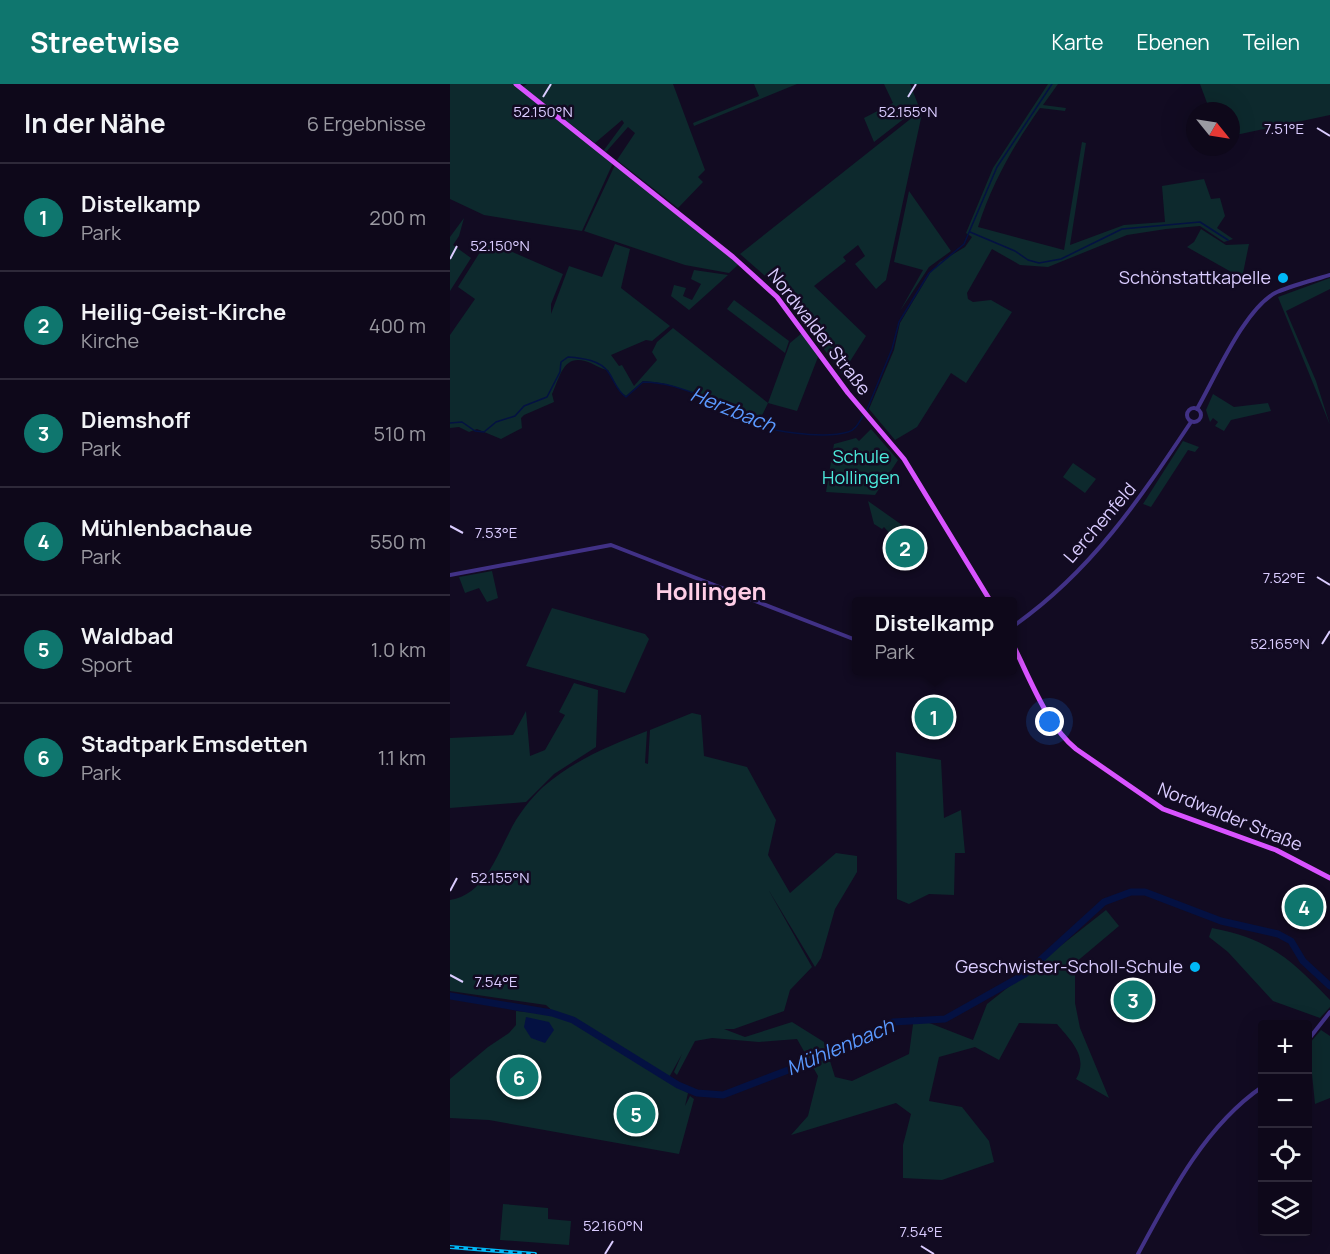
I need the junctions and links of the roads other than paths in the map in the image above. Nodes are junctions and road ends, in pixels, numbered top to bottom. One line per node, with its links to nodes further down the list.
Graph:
1 (516, 84): 6 (main road, Nordwalder Straße)
2 (1330, 275): 3 (street)
3 (1197, 409): 4 (street); 4 (street)
4 (1191, 422): 7 (street, Lerchenfeld)
5 (450, 575): 8 (street)
6 (988, 597)
7 (1017, 623)
8 (852, 638)
9 (1017, 653): 10 (main road, Nordwalder Straße)
10 (1330, 878)
11 (1330, 1012): 12 (street)
12 (1312, 1035)
13 (1258, 1091): 14 (street)
14 (1138, 1254)

